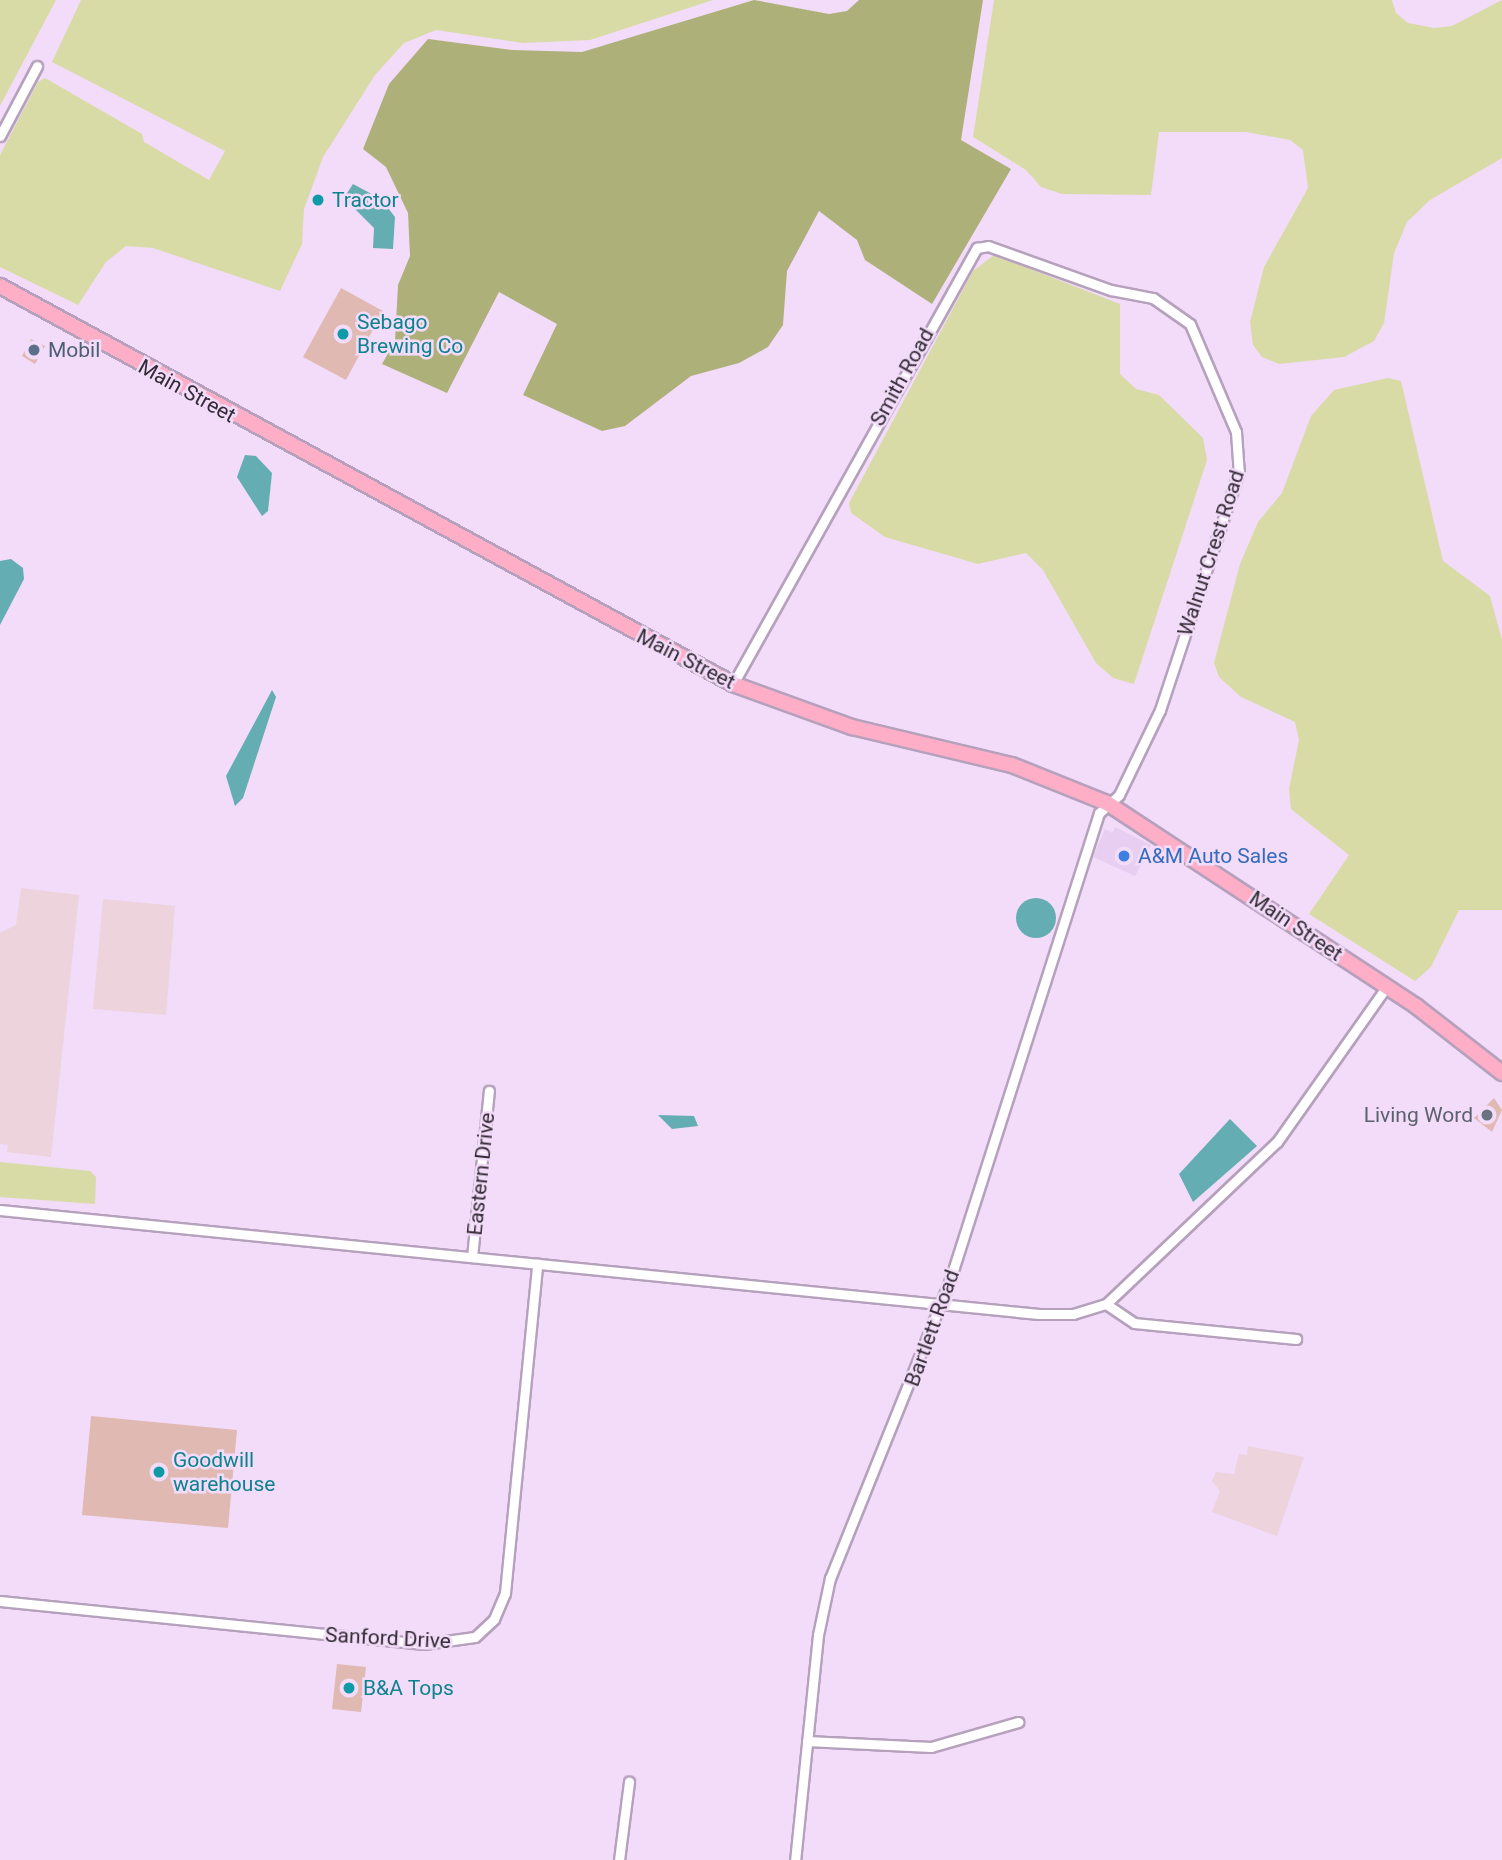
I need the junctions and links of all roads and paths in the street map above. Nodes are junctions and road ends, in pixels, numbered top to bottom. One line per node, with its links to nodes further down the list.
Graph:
1 (37, 66): 2 (street)
2 (0, 136)
3 (0, 286): 5 (highway, Main Street)
4 (1167, 304): 5 (street, Smith Road); 6 (street, Walnut Crest Road)
5 (733, 684): 6 (highway, Main Street)
6 (1107, 803): 7 (highway, Main Street); 13 (street, Bartlett Road)
7 (1387, 986): 8 (highway, Main Street); 14 (street)
8 (1502, 1073)
9 (489, 1091): 11 (street, Eastern Drive)
10 (0, 1210): 11 (street)
11 (472, 1257): 12 (street)
12 (537, 1264): 13 (street); 16 (street, Sanford Drive)
13 (941, 1304): 14 (street); 18 (street, Bartlett Road)
14 (1106, 1304): 15 (street)
15 (1296, 1339)
16 (0, 1601)
17 (1017, 1722): 18 (street)
18 (807, 1741): 21 (street, Bartlett Road)
19 (629, 1782): 20 (street)
20 (619, 1860)
21 (795, 1860)

